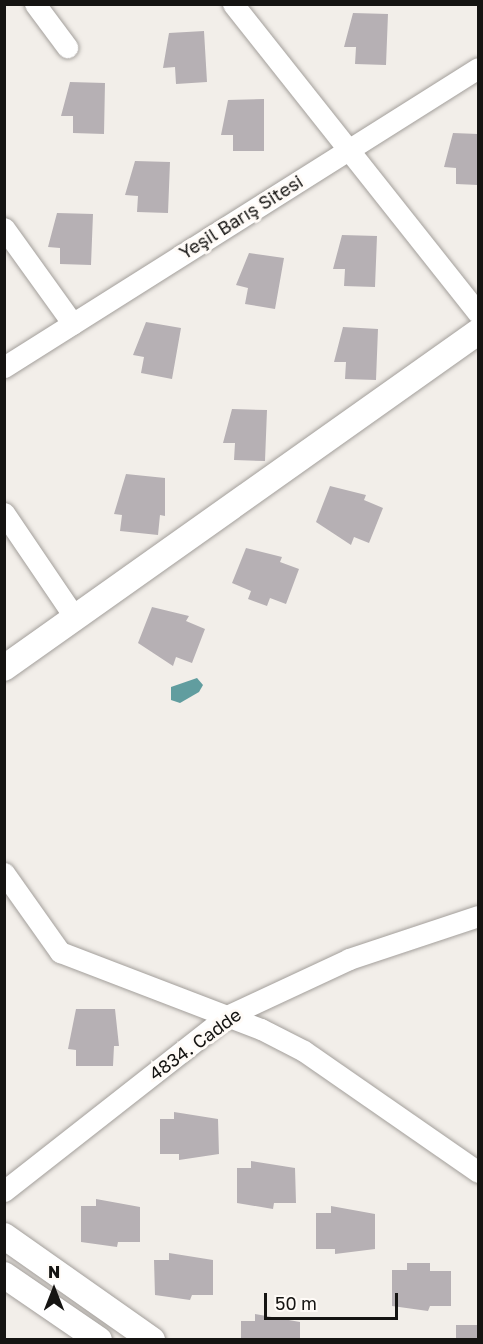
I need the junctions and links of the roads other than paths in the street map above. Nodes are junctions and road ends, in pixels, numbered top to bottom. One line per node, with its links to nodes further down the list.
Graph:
1 (35, 4): 3 (street)
2 (233, 4): 5 (street)
3 (67, 47)
4 (478, 68): 5 (street, Yeşil Barış Sitesi)
5 (348, 149): 7 (street); 8 (street, Yeşil Barış Sitesi)
6 (4, 228): 8 (street)
7 (478, 313)
8 (73, 324): 10 (street, Yeşil Barış Sitesi)
9 (478, 332): 12 (street)
10 (4, 367)
11 (4, 513): 12 (street)
12 (75, 618): 13 (street)
13 (4, 668)
14 (4, 873): 16 (street)
15 (478, 916): 16 (street, 4834. Cadde)
16 (227, 1016): 17 (street); 18 (street, 4834. Cadde)
17 (478, 1172)
18 (4, 1191)
19 (4, 1236): 22 (street)
20 (4, 1275): 21 (street)
21 (99, 1340)
22 (152, 1340)

